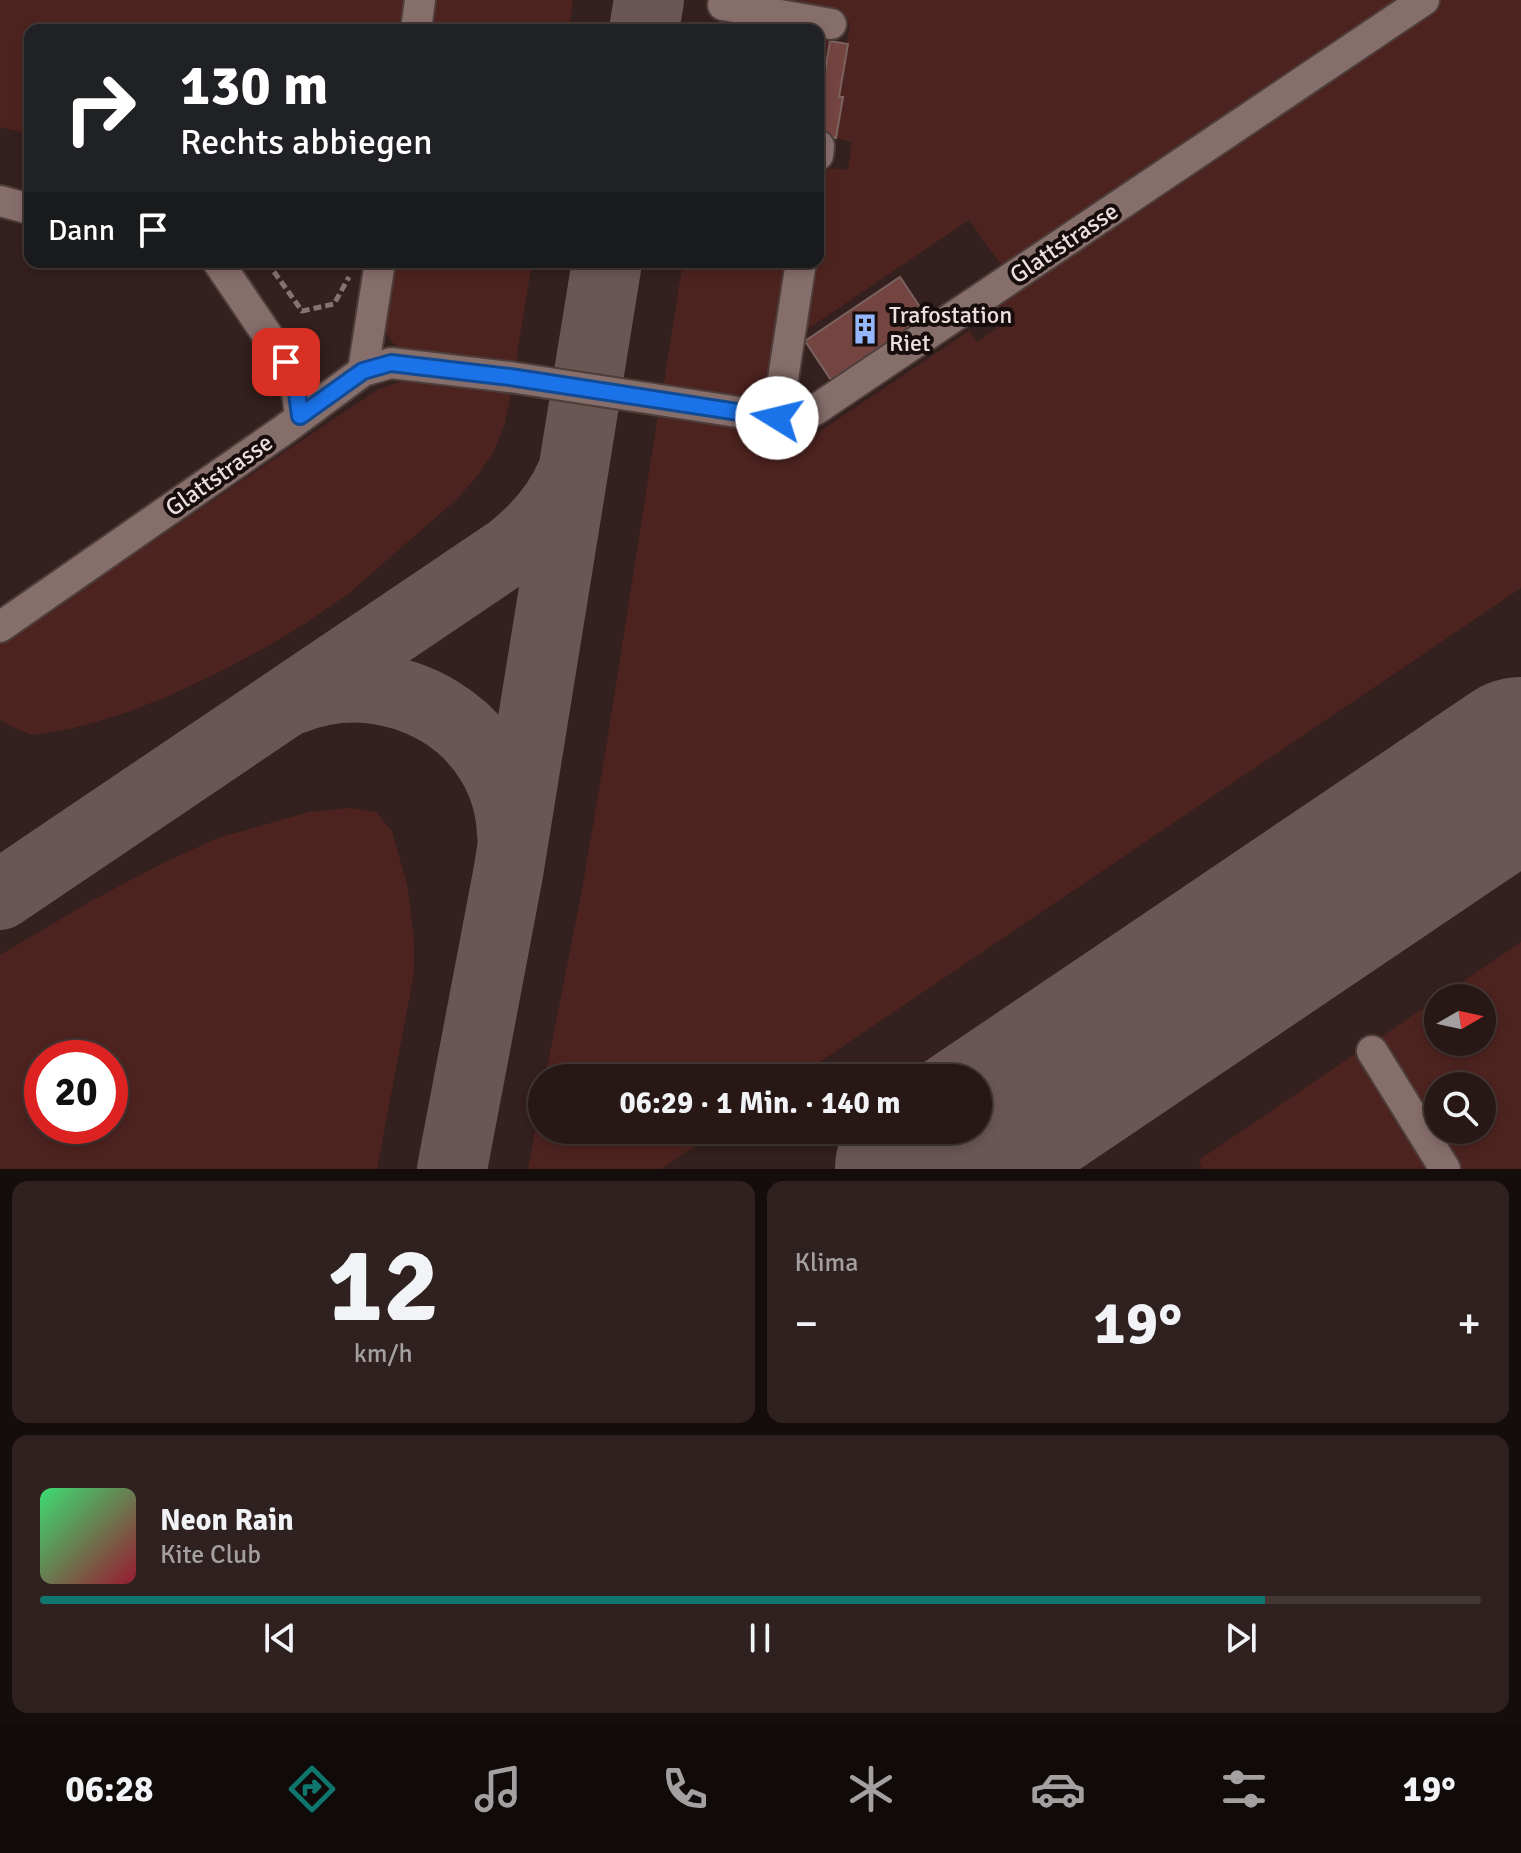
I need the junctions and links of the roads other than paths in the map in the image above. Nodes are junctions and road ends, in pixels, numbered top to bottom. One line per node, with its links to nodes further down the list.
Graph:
1 (420, 0): 4 (lane)
2 (1424, 0): 13 (lane, Glattstrasse)
3 (723, 5): 5 (lane)
4 (417, 24)
5 (831, 24)
6 (0, 201): 7 (lane)
7 (24, 207)
8 (222, 268): 12 (lane)
9 (379, 268): 11 (lane)
10 (800, 268): 13 (lane)
11 (363, 371): 12 (lane, Glattstrasse); 13 (lane, Glattstrasse)
12 (300, 416): 14 (lane, Glattstrasse)
13 (777, 418)
14 (0, 627)
15 (1372, 1051): 16 (lane)
16 (1445, 1169)

